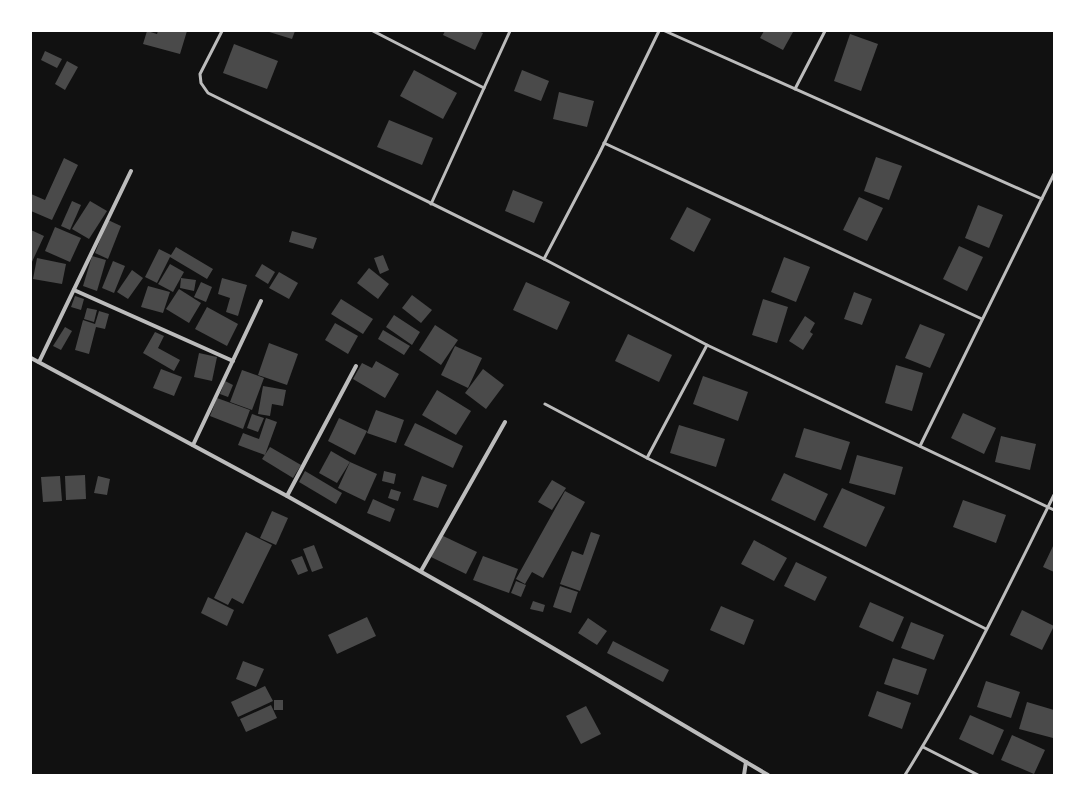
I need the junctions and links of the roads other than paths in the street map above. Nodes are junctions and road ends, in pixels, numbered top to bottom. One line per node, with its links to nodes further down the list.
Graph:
1 (222, 31): 13 (lane)
2 (373, 31): 7 (lane)
3 (510, 31): 7 (lane)
4 (660, 31): 9 (lane)
5 (665, 31): 8 (lane)
6 (825, 31): 8 (lane)
7 (484, 88): 13 (lane)
8 (795, 89): 12 (lane)
9 (604, 143): 14 (lane); 17 (lane)
10 (131, 172): 15 (street)
11 (1054, 174): 12 (lane)
12 (1042, 199): 17 (lane)
13 (431, 204): 14 (lane)
14 (544, 259): 18 (lane)
15 (74, 290): 20 (street); 21 (street)
16 (261, 301): 20 (street)
17 (982, 319): 26 (lane)
18 (707, 345): 26 (lane); 27 (lane)
19 (31, 358): 21 (street)
20 (233, 361): 25 (street)
21 (39, 362): 25 (street)
22 (356, 366): 29 (street)
23 (545, 404): 27 (lane)
24 (504, 422): 32 (street)
25 (193, 445): 29 (street)
26 (920, 446): 30 (lane)
27 (647, 458): 33 (lane)
28 (1054, 495): 30 (lane)
29 (287, 496): 32 (street)
30 (1048, 507): 31 (lane); 33 (lane)
31 (1054, 510)
32 (421, 571): 35 (street)
33 (986, 629): 34 (lane)
34 (922, 747): 38 (lane); 39 (lane)
35 (746, 762): 36 (street); 37 (street)
36 (744, 775)
37 (768, 775)
38 (905, 775)
39 (978, 775)

